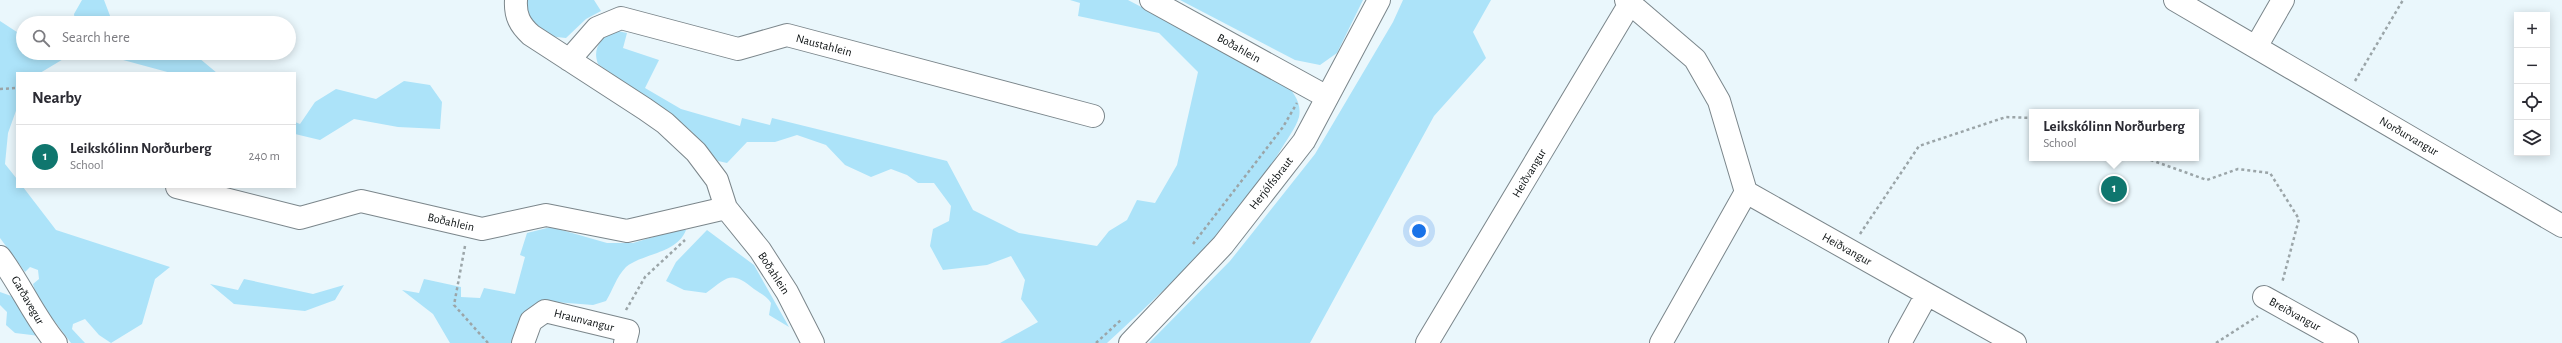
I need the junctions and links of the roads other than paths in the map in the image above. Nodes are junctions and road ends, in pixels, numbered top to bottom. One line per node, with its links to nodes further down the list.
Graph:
1 (516, 0): 8 (street, Boðahlein)
2 (1151, 0): 9 (street, Boðahlein)
3 (1379, 0): 9 (street, Herjólfsbraut)
4 (2175, 0): 7 (street, Norðurvangur)
5 (2283, 0): 7 (street)
6 (1629, 1): 12 (street, Heiðvangur); 23 (street, Heiðvangur)
7 (2256, 47): 14 (street, Norðurvangur)
8 (569, 60): 10 (street, Naustahlein); 13 (street, Boðahlein)
9 (1327, 96): 22 (street, Herjólfsbraut)
10 (1093, 116)
11 (181, 188): 13 (street, Boðahlein)
12 (1746, 192): 16 (street, Heiðvangur); 24 (street)
13 (726, 208): 21 (street, Boðahlein)
14 (2562, 226)
15 (0, 257): 19 (street, Garðavegur)
16 (1927, 294): 25 (street); 26 (street, Heiðvangur)
17 (2270, 300): 27 (street, Breiðvangur)
18 (621, 336): 20 (street, Hraunvangur)
19 (56, 343)
20 (523, 343)
21 (813, 343)
22 (1130, 343)
23 (1427, 343)
24 (1661, 343)
25 (1900, 343)
26 (2015, 343)
27 (2346, 343)

